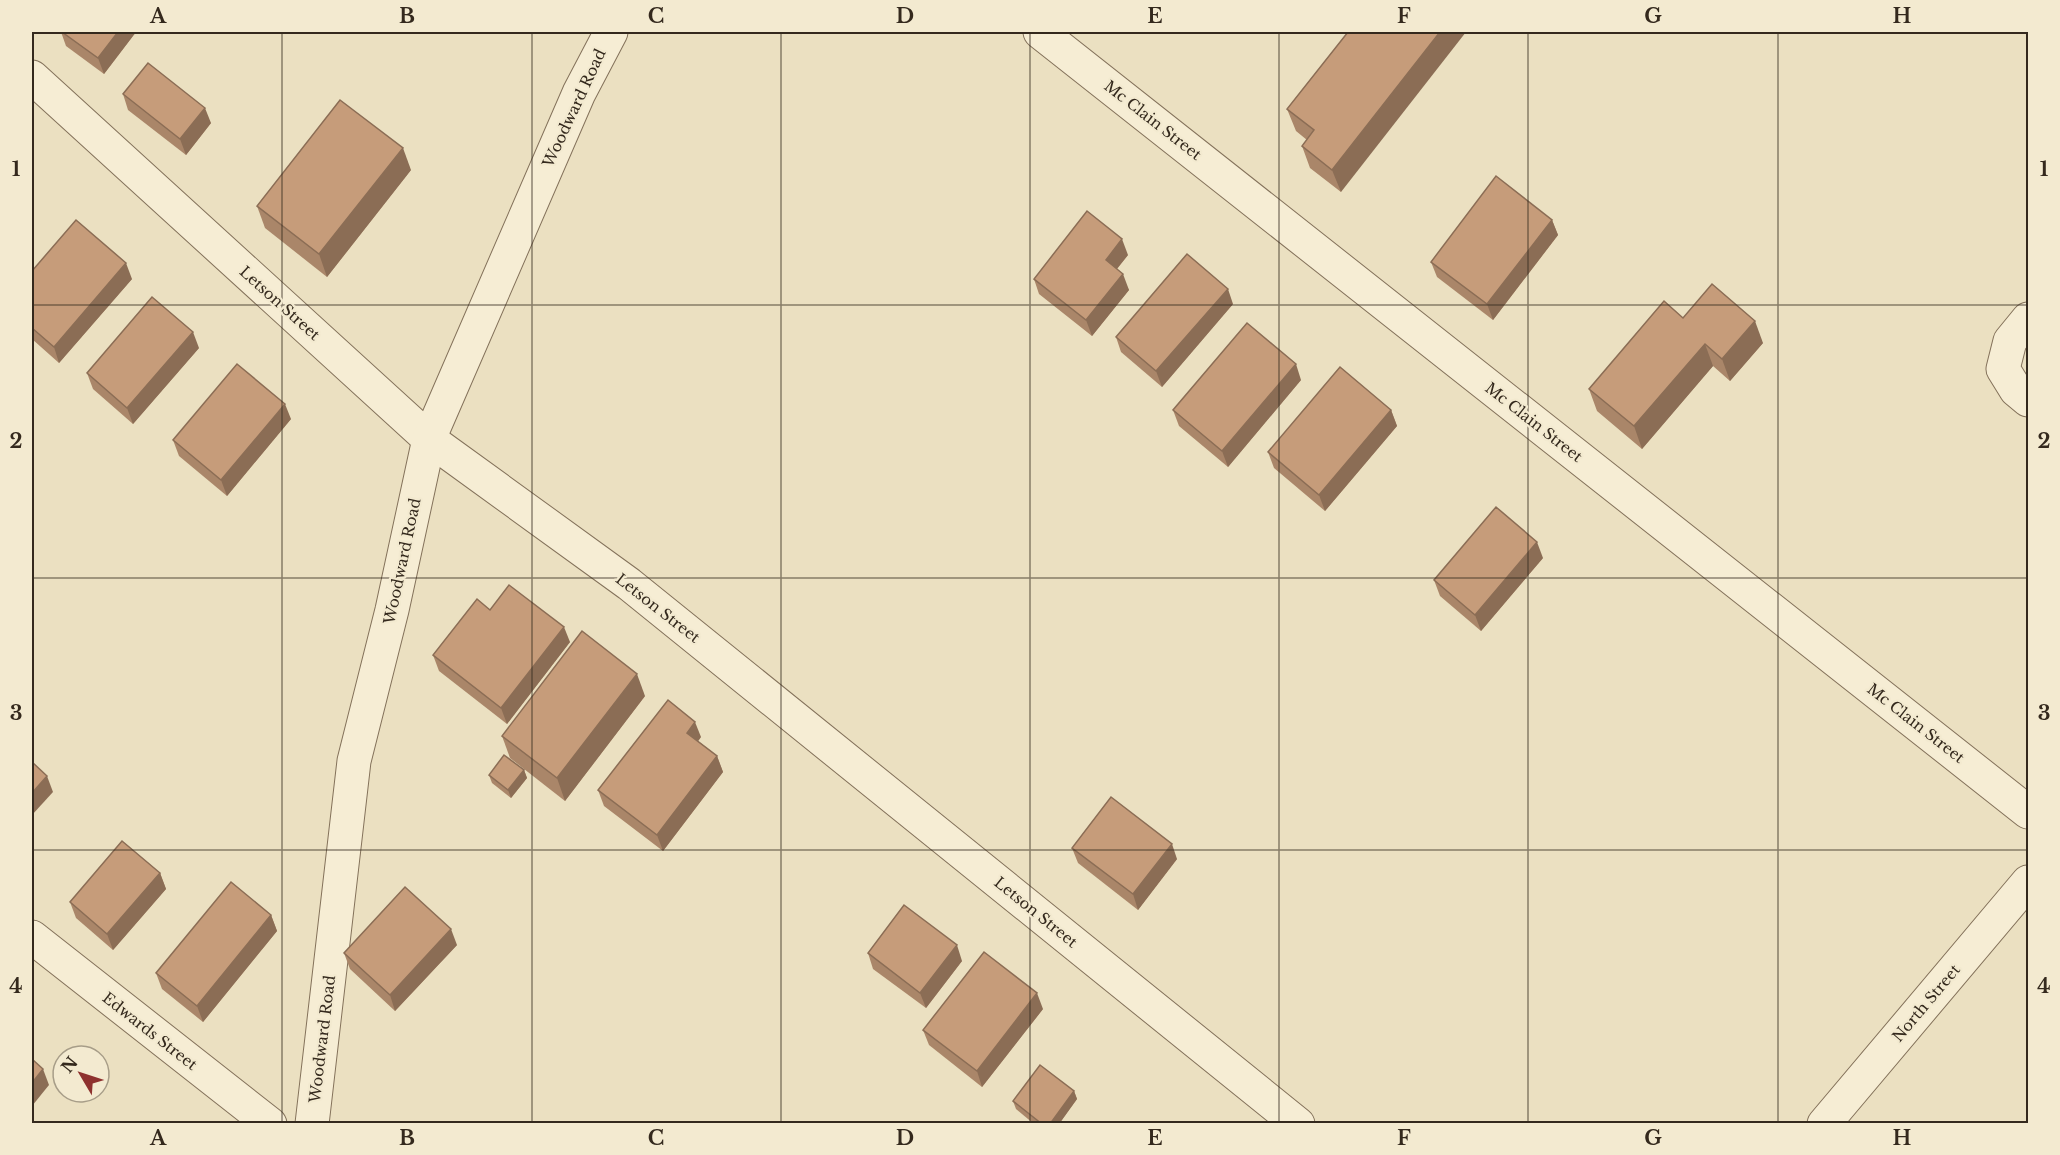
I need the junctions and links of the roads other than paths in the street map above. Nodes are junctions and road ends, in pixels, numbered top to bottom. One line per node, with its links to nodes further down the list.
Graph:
1 (610, 32): 6 (street, Woodward Road)
2 (1040, 32): 7 (street, Mc Clain Street)
3 (32, 77): 6 (street, Letson Street)
4 (2019, 330): 5 (street)
5 (2028, 400)
6 (429, 439): 11 (street, Woodward Road); 12 (street, Letson Street)
7 (2028, 812)
8 (2028, 882): 13 (street, North Street)
9 (32, 937): 10 (street, Edwards Street)
10 (270, 1124)
11 (312, 1124)
12 (1298, 1124)
13 (1824, 1124)

